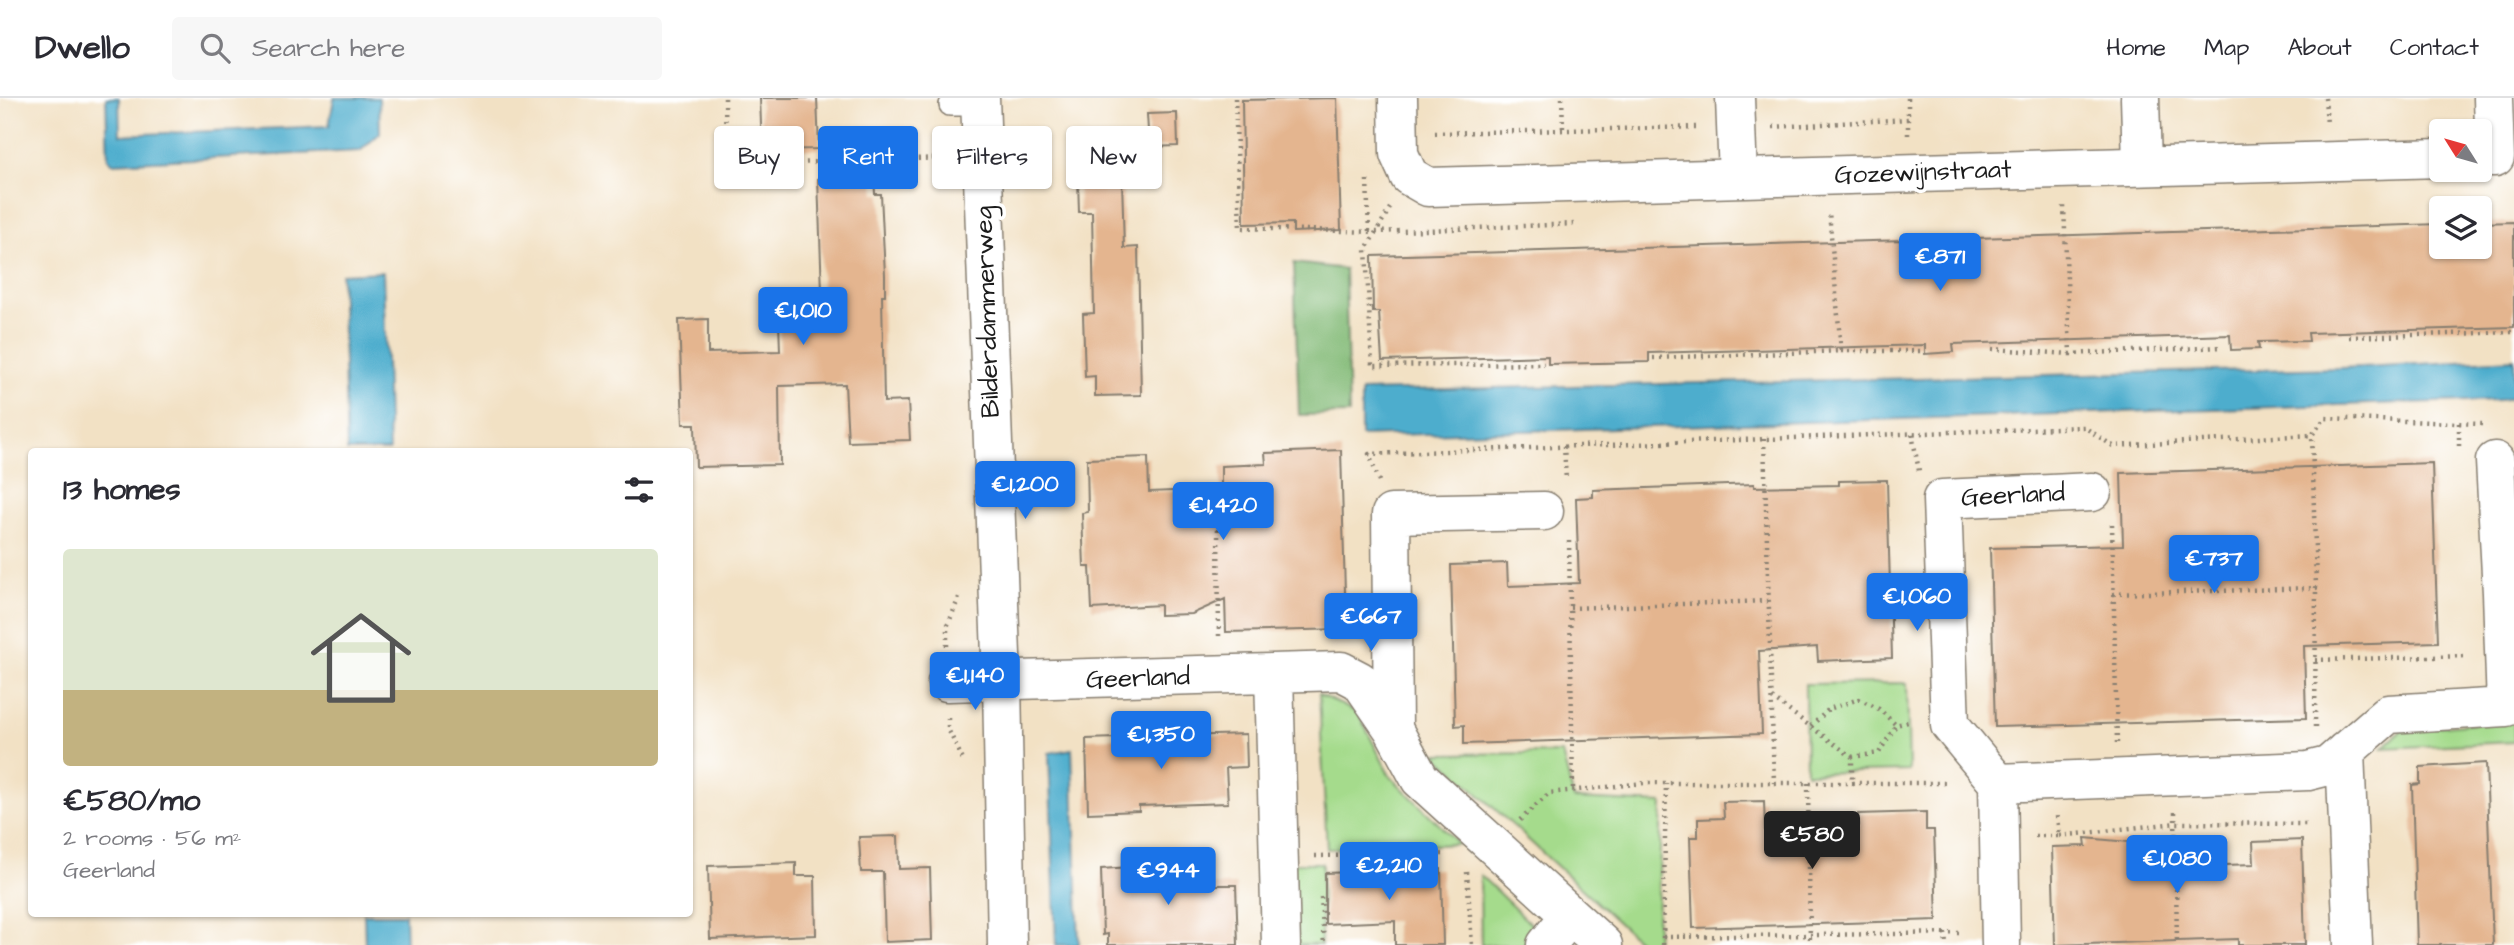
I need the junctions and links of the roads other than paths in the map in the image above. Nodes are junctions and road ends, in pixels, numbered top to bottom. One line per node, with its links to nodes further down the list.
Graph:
1 (2140, 98): 8 (street)
2 (2493, 98): 6 (street)
3 (970, 103): 16 (street, Bilderdammerweg)
4 (1735, 110): 9 (street)
5 (1398, 116): 9 (street, Gozewijnstraat)
6 (2491, 119)
7 (2429, 158): 8 (street, Gozewijnstraat)
8 (2142, 165): 9 (street, Gozewijnstraat)
9 (1738, 177)
10 (2496, 461): 13 (street)
11 (2092, 492): 19 (street, Geerland)
12 (1545, 511): 17 (street, Geerland)
13 (2508, 593): 18 (street)
14 (1274, 673): 16 (street, Geerland); 17 (street, Geerland); 23 (street)
15 (947, 682): 16 (street, Geerland)
16 (1002, 682): 22 (street, Bilderdammerweg)
17 (1393, 729): 20 (street, Geerland)
18 (2345, 751): 19 (street); 25 (street)
19 (1998, 783): 21 (street)
20 (1557, 931): 24 (street, Geerland)
21 (2001, 939)
22 (1007, 945)
23 (1281, 945)
24 (1603, 945)
25 (2353, 945)

